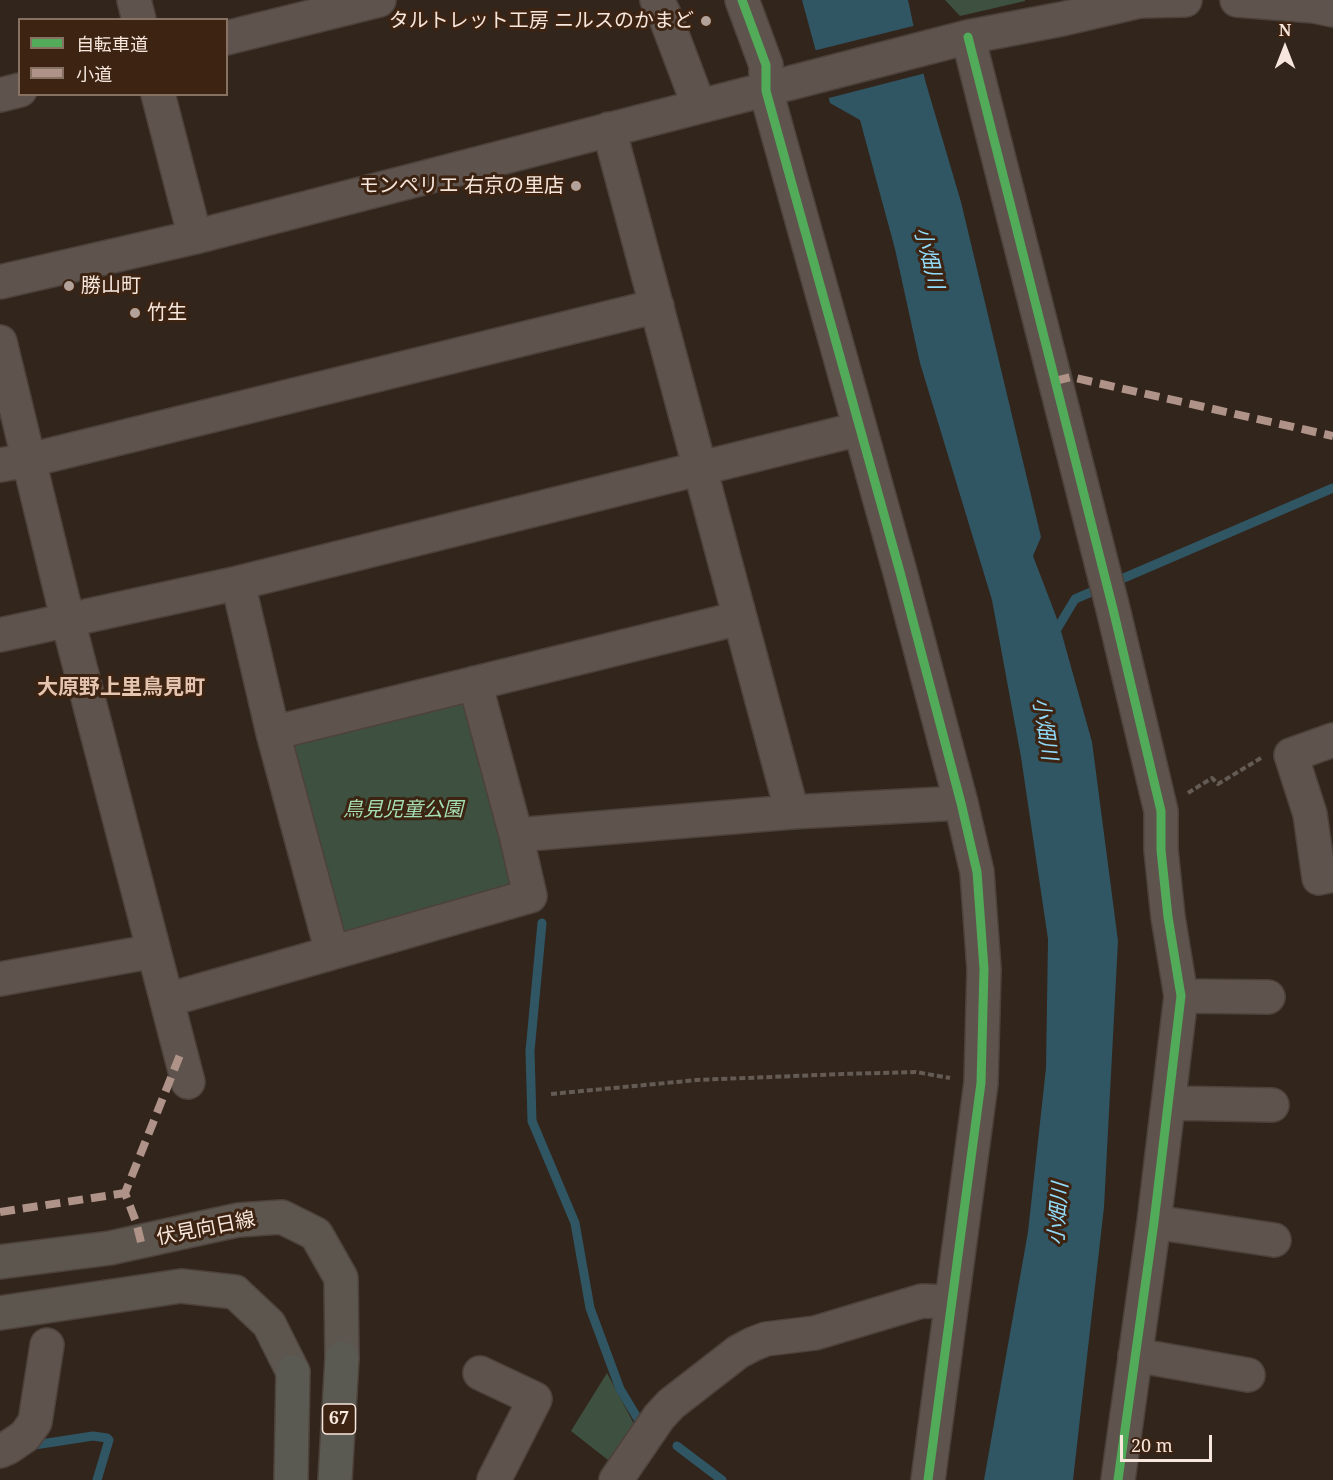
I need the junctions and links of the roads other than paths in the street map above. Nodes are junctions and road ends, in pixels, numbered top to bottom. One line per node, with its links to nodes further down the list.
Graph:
1 (134, 0): 8 (street)
2 (379, 0): 9 (street)
3 (657, 0): 15 (street)
4 (742, 0): 11 (street)
5 (1185, 0): 10 (street)
6 (1237, 0): 7 (street)
7 (1333, 10)
8 (138, 18)
9 (228, 38)
10 (960, 39): 11 (street); 38 (street)
11 (778, 87): 15 (street); 21 (street)
12 (18, 90): 13 (street)
13 (0, 95)
14 (159, 96): 17 (street)
15 (699, 106): 16 (street)
16 (609, 129): 17 (street); 19 (street)
17 (195, 237): 18 (street)
18 (0, 282)
19 (657, 306): 22 (street); 23 (street)
20 (0, 342): 22 (street)
21 (859, 429): 23 (street); 31 (street)
22 (15, 462): 26 (street)
23 (700, 468): 24 (street); 25 (street)
24 (238, 583): 26 (street); 29 (street)
25 (740, 618): 28 (street); 32 (street)
26 (68, 621): 27 (street); 35 (street)
27 (0, 635)
28 (475, 683): 29 (street); 33 (street)
29 (273, 733): 36 (street)
30 (1333, 741): 34 (street)
31 (961, 804): 32 (street); 47 (street)
32 (792, 812): 33 (street)
33 (516, 835): 36 (street)
34 (1333, 875)
35 (154, 951): 37 (street); 40 (street)
36 (332, 952): 40 (street)
37 (0, 979)
38 (1180, 996): 39 (street); 42 (street)
39 (1268, 997)
40 (167, 1000): 41 (street)
41 (188, 1082)
42 (1169, 1103): 43 (street); 44 (street)
43 (1272, 1106)
44 (1154, 1222): 45 (street); 50 (street)
45 (1274, 1240)
46 (0, 1262): 51 (street, 伏見向日線)
47 (951, 1302): 59 (street); 60 (street)
48 (0, 1313): 52 (street)
49 (47, 1345): 55 (street)
50 (1135, 1355): 54 (street); 61 (street)
51 (342, 1358): 57 (main road, 67)
52 (293, 1372): 56 (main road)
53 (480, 1373): 58 (street)
54 (1248, 1375)
55 (0, 1451)
56 (291, 1480)
57 (335, 1480)
58 (494, 1480)
59 (616, 1480)
60 (928, 1480)
61 (1118, 1480)

